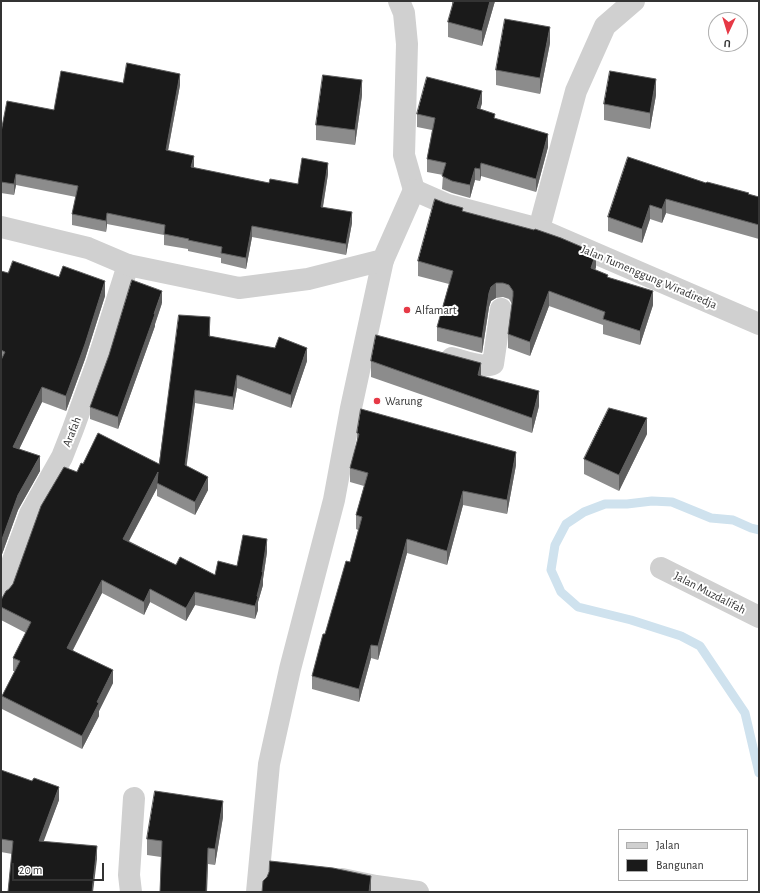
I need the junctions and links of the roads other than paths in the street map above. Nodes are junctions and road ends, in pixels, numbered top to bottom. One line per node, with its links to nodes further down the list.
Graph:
1 (399, 1): 3 (street)
2 (634, 1): 5 (street)
3 (414, 190): 5 (street, Jalan Tumenggung Wiradiredja); 6 (street)
4 (1, 227): 7 (street)
5 (539, 229): 9 (street, Jalan Tumenggung Wiradiredja)
6 (383, 260): 7 (street); 10 (street)
7 (128, 265): 14 (street, Arafah)
8 (501, 309): 12 (street)
9 (759, 324)
10 (367, 335): 11 (street); 19 (street)
11 (389, 341)
12 (433, 353)
13 (661, 568): 15 (street, Jalan Muzdalifah)
14 (1, 593)
15 (759, 618)
16 (134, 798): 18 (street)
17 (322, 874): 20 (street)
18 (131, 892)
19 (257, 892)
20 (418, 892)

